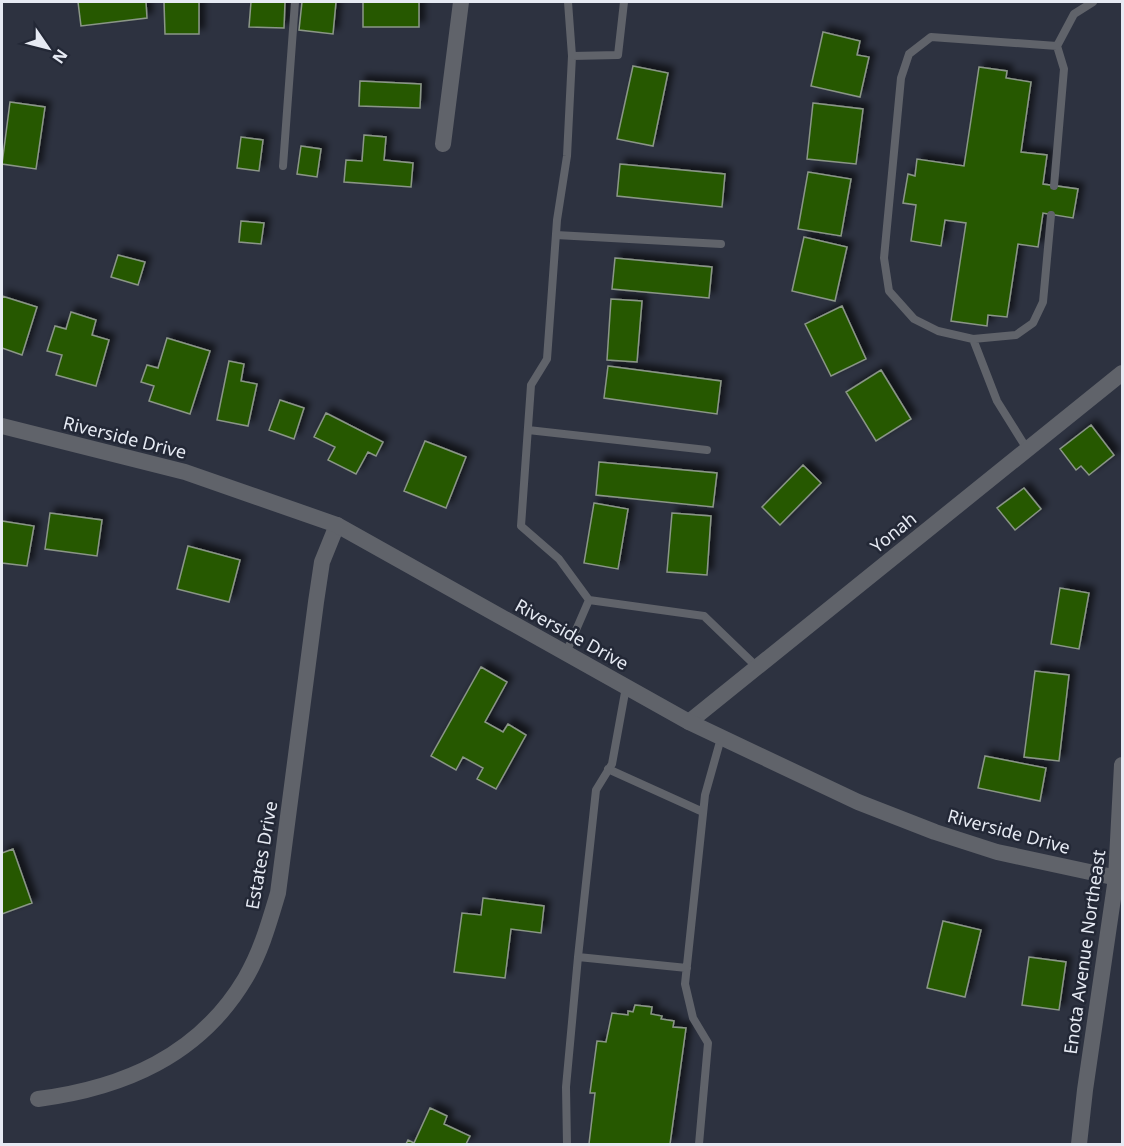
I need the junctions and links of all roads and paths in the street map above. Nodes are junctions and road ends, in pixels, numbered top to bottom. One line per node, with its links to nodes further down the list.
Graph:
1 (295, 2): 9 (lane)
2 (461, 2): 8 (street)
3 (568, 2): 7 (lane)
4 (624, 2): 7 (lane)
5 (1093, 2): 6 (lane)
6 (1056, 46): 10 (lane); 14 (lane)
7 (572, 56): 12 (lane)
8 (443, 144)
9 (283, 166)
10 (1054, 186)
11 (1051, 215): 14 (lane)
12 (556, 236): 13 (lane); 17 (lane)
13 (721, 244)
14 (973, 339): 18 (lane)
15 (1122, 373): 18 (street, Yonah)
16 (2, 426): 20 (street, Riverside Drive)
17 (528, 430): 19 (lane); 21 (lane)
18 (1027, 449): 23 (street, Yonah)
19 (707, 450)
20 (337, 525): 22 (street, Riverside Drive); 33 (street, Estates Drive)
21 (590, 600): 22 (lane); 23 (lane)
22 (566, 653): 24 (street, Riverside Drive)
23 (757, 667): 25 (street, Yonah)
24 (626, 687): 25 (street, Riverside Drive); 28 (lane)
25 (689, 723): 26 (street, Riverside Drive)
26 (721, 738): 29 (lane); 30 (street, Riverside Drive)
27 (1122, 765): 30 (street, Enota Avenue Northeast)
28 (608, 769): 29 (lane); 31 (lane)
29 (704, 812): 32 (lane)
30 (1119, 878): 36 (street, Enota Avenue Northeast)
31 (578, 957): 32 (lane); 34 (lane)
32 (687, 968): 35 (lane)
33 (38, 1099)
34 (567, 1144)
35 (699, 1144)
36 (1079, 1144)

